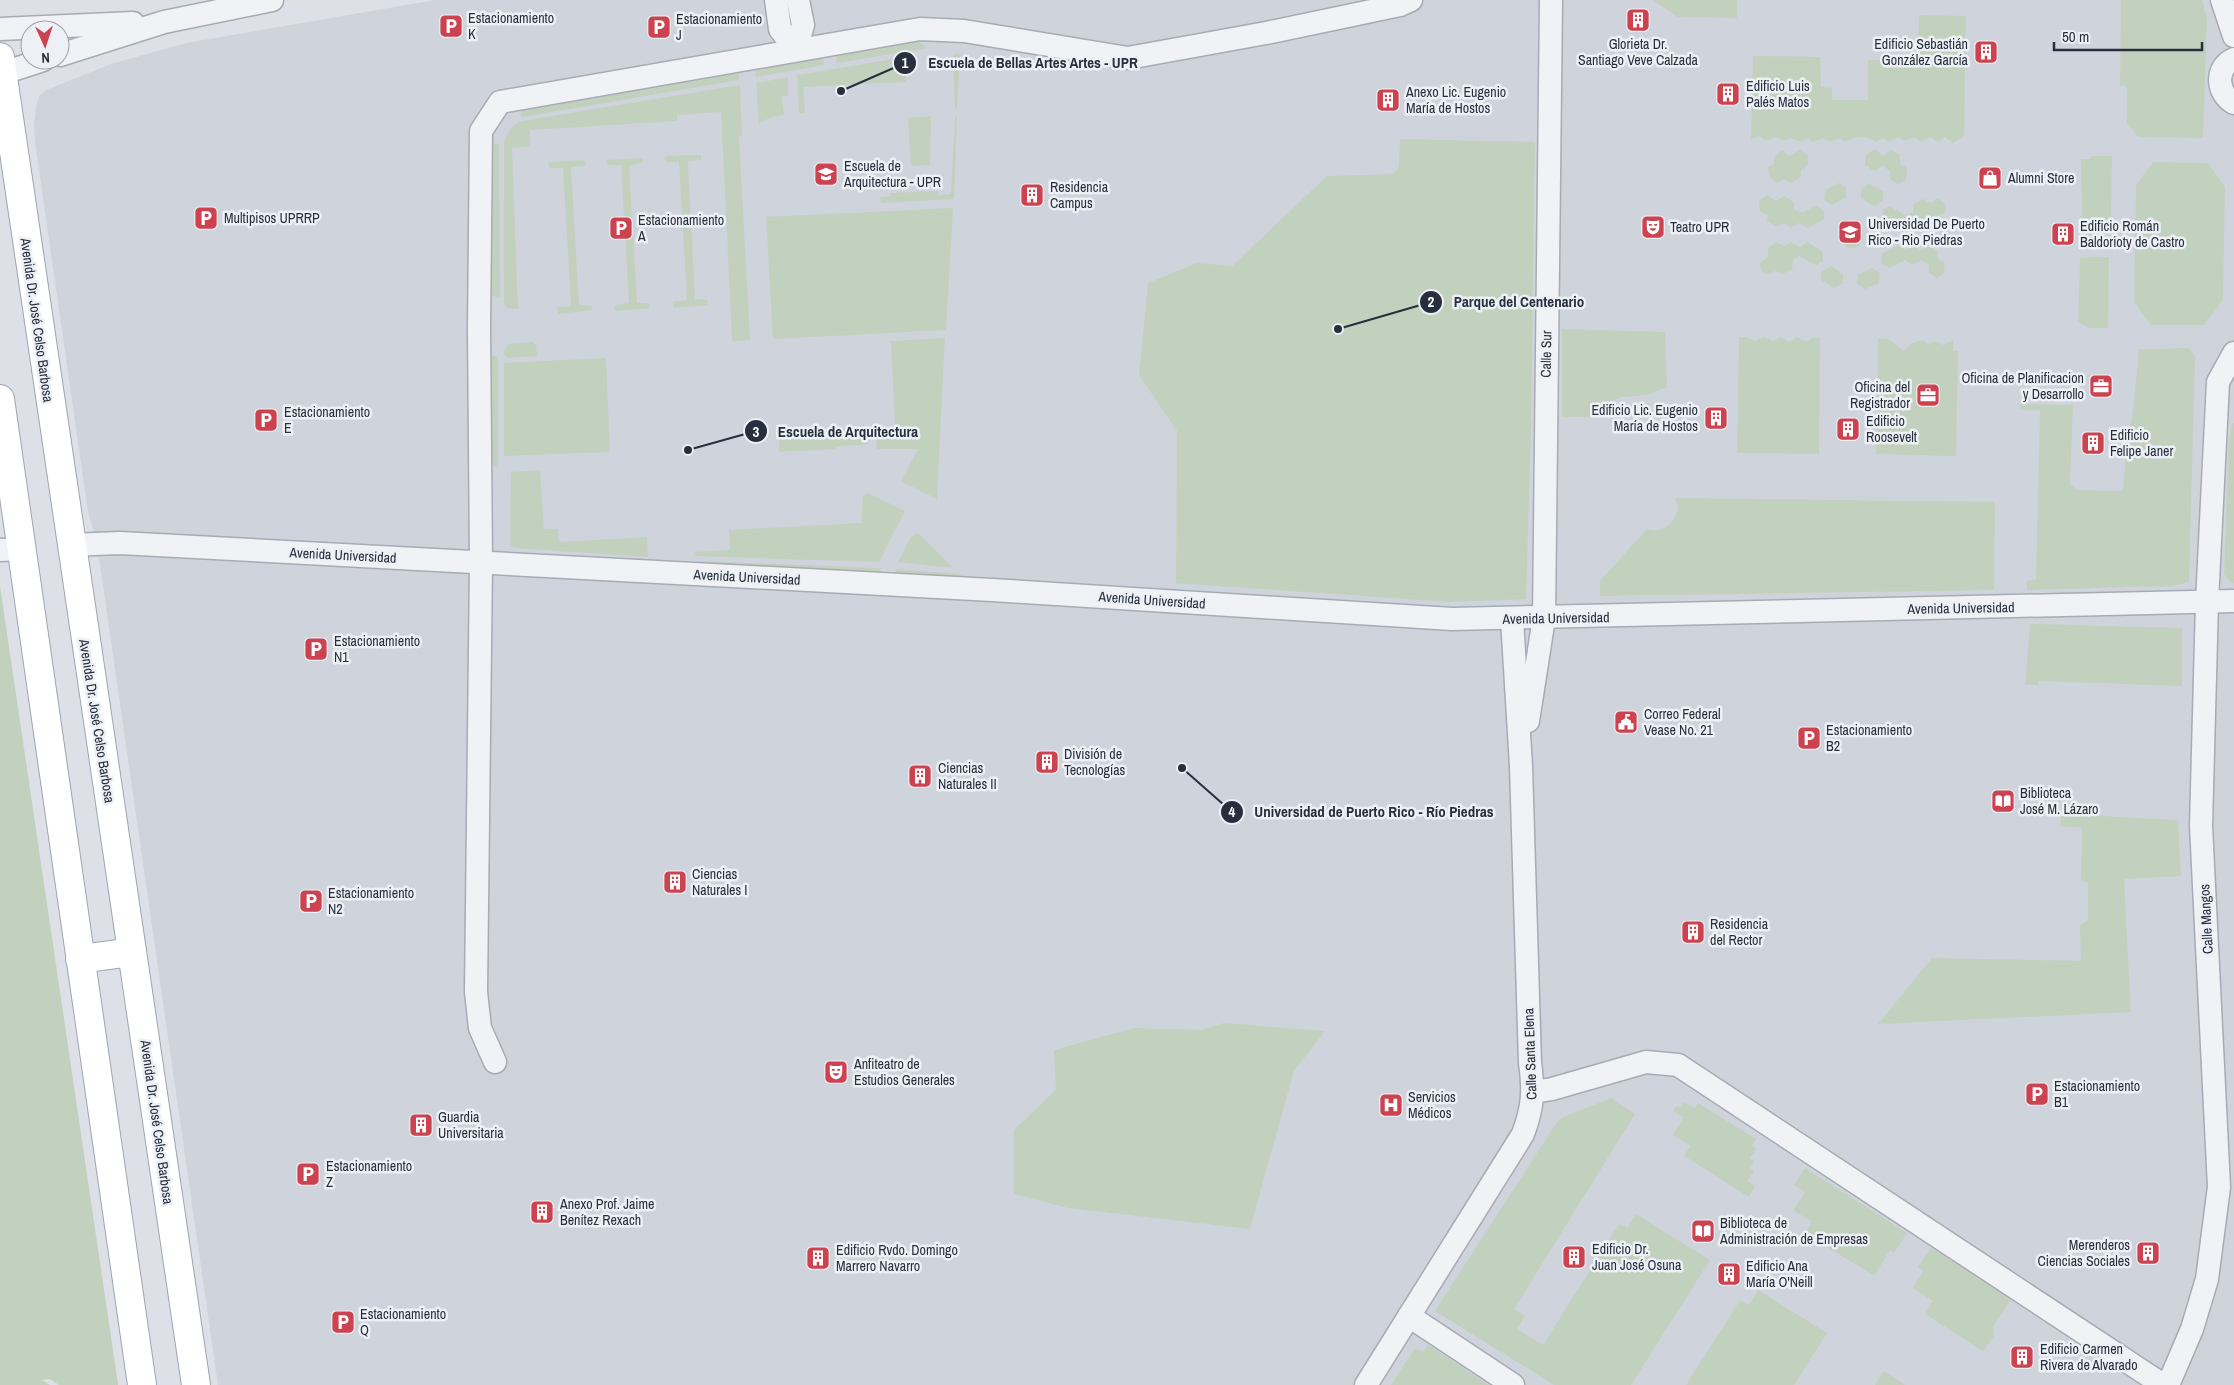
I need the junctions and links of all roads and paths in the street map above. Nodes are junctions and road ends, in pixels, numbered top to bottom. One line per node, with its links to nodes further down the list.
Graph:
1 (272, 0): 7 (street)
2 (776, 0): 10 (street)
3 (798, 0): 10 (street)
4 (1411, 0): 10 (street)
5 (1551, 0): 23 (street, Calle Sur)
6 (2222, 0): 9 (street)
7 (164, 22): 8 (street); 11 (street)
8 (0, 29)
9 (2234, 36)
10 (796, 50): 20 (street)
11 (70, 52)
12 (2234, 58): 15 (street)
13 (20, 64): 14 (street)
14 (0, 68): 18 (main road, Avenida Dr. José Celso Barbosa)
15 (2234, 103)
16 (2234, 352): 21 (street, Calle Mangos)
17 (0, 399): 19 (main road)
18 (70, 545): 20 (street, Avenida Universidad); 26 (main road, Avenida Dr. José Celso Barbosa)
19 (10, 549): 27 (main road)
20 (481, 562): 24 (street, Avenida Universidad); 28 (street)
21 (2207, 602): 22 (street, Avenida Universidad); 23 (street, Avenida Universidad); 30 (street, Calle Mangos)
22 (2234, 602)
23 (1544, 618): 24 (street, Avenida Universidad); 25 (street, Calle Santa Elena)
24 (1512, 620): 25 (street, Calle Santa Elena)
25 (1521, 766): 29 (street, Calle Santa Elena)
26 (132, 952): 27 (main road); 33 (main road, Avenida Dr. José Celso Barbosa)
27 (80, 959): 32 (main road)
28 (495, 1062)
29 (1534, 1092): 31 (street, Calle Santa Elena); 36 (street)
30 (2224, 1237): 37 (street, Calle Mangos)
31 (1409, 1316): 34 (street, Calle Santa Elena); 35 (street)
32 (142, 1385)
33 (196, 1385)
34 (1366, 1385)
35 (1513, 1385)
36 (2163, 1385)
37 (2168, 1385)

